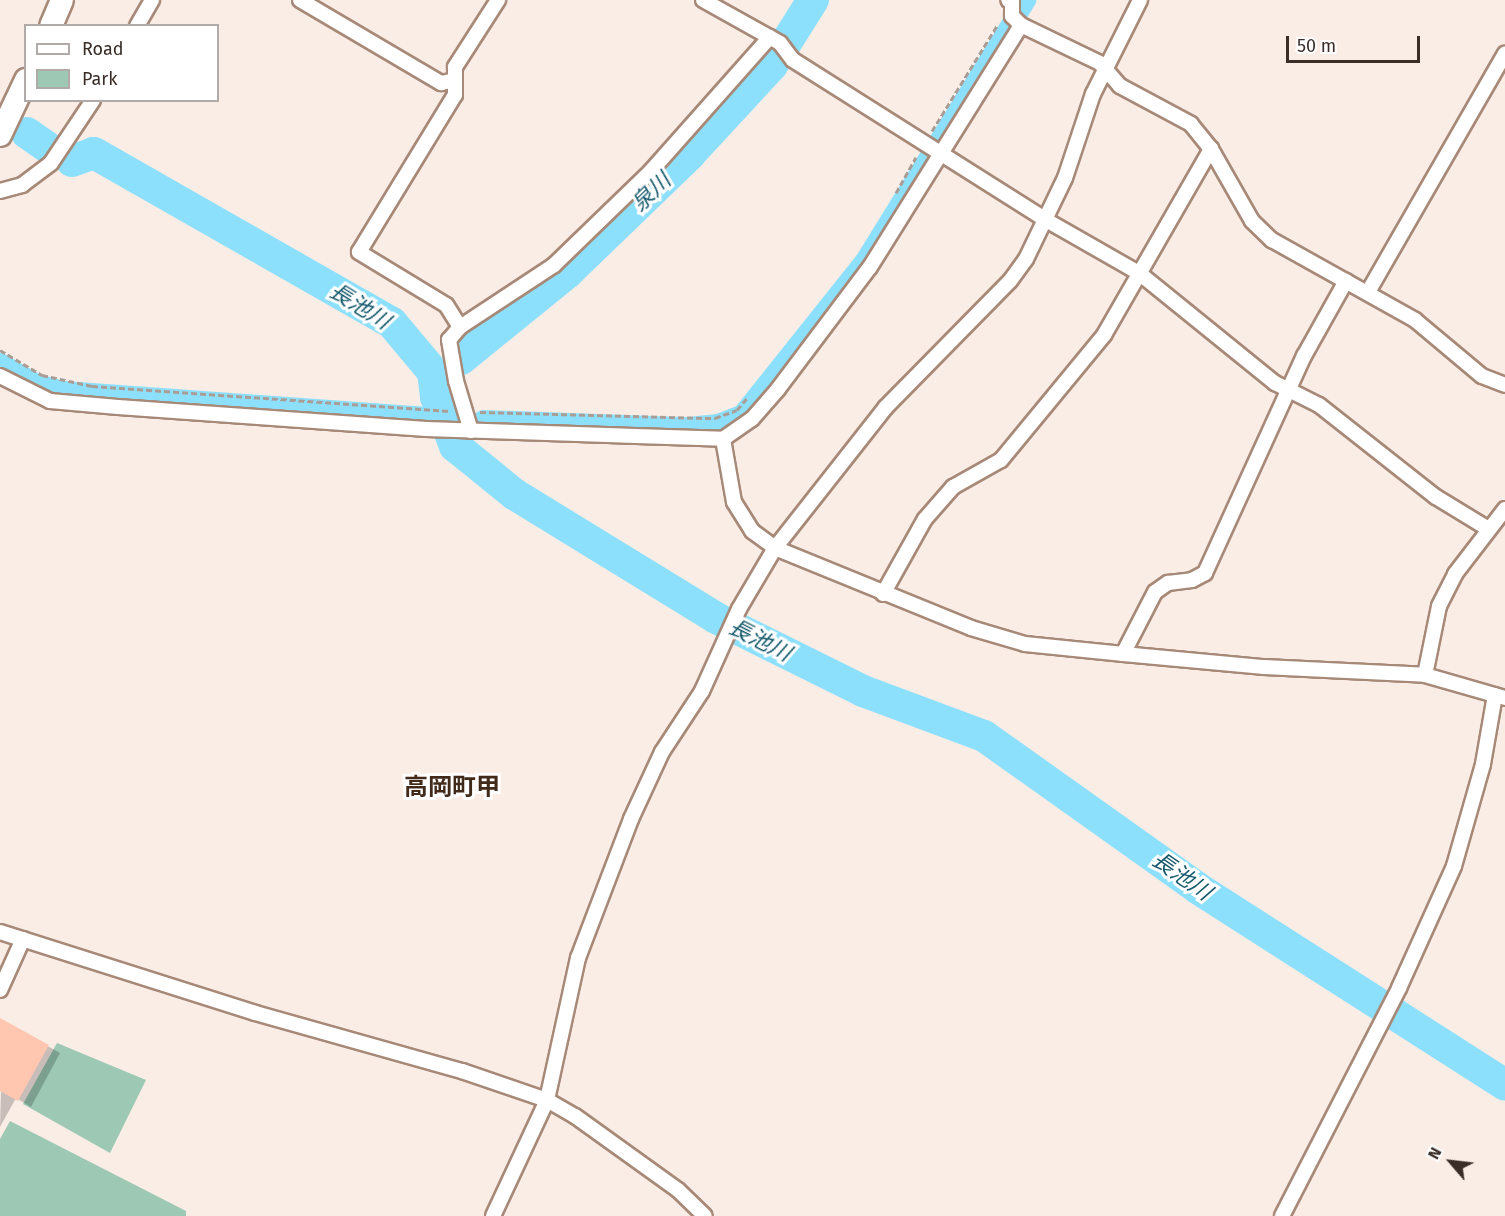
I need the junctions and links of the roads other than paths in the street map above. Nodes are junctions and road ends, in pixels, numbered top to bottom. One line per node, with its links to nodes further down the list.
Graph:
1 (62, 0): 8 (main road)
2 (152, 0): 9 (street)
3 (300, 0): 13 (street)
4 (498, 0): 13 (street)
5 (703, 0): 10 (street)
6 (1140, 0): 12 (street)
7 (1014, 11): 12 (street); 17 (street)
8 (52, 24)
9 (138, 24)
10 (775, 40): 17 (street); 24 (street)
11 (1505, 54): 23 (street)
12 (1107, 72): 18 (street); 20 (street)
13 (455, 80): 24 (street)
14 (24, 84): 16 (main road)
15 (92, 102): 19 (street)
16 (0, 135)
17 (934, 147): 20 (street); 29 (street)
18 (1211, 148): 21 (street); 22 (street)
19 (0, 191)
20 (1047, 221): 21 (street); 32 (street)
21 (1139, 273): 27 (street); 33 (street)
22 (1346, 281): 23 (street); 27 (street)
23 (1368, 292): 26 (street)
24 (460, 327): 28 (street)
25 (0, 376): 28 (street)
26 (1505, 386)
27 (1289, 390): 31 (street); 34 (street)
28 (466, 431): 29 (street)
29 (723, 439): 32 (street)
30 (1505, 509): 31 (street)
31 (1487, 528): 35 (street)
32 (775, 548): 33 (street); 40 (street)
33 (883, 594): 34 (street)
34 (1123, 654): 35 (street)
35 (1425, 675): 36 (street)
36 (1500, 696): 43 (street)
37 (0, 932): 38 (street)
38 (22, 939): 39 (street); 40 (street)
39 (0, 990)
40 (547, 1100): 41 (street); 42 (street)
41 (493, 1216)
42 (705, 1216)
43 (1282, 1216)

